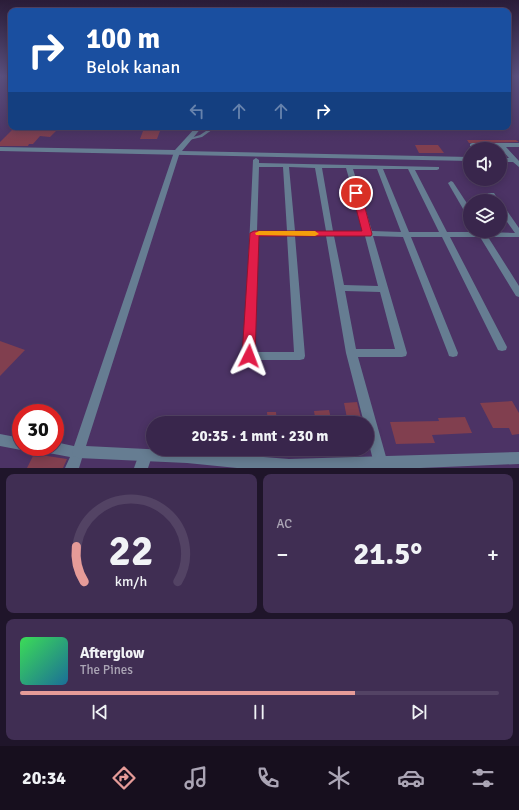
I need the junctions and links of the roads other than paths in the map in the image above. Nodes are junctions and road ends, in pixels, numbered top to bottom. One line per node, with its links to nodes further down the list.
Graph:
1 (196, 130): 3 (street)
2 (210, 130): 3 (lane)
3 (190, 139): 8 (street)
4 (507, 145): 5 (street)
5 (519, 145)
6 (0, 150): 8 (street)
7 (507, 151): 10 (street)
8 (177, 152): 9 (street); 39 (street)
9 (463, 159)
10 (516, 160)
11 (286, 166): 12 (street); 20 (street); 23 (street)
12 (318, 166): 13 (street); 21 (street)
13 (349, 166): 14 (street); 24 (street)
14 (379, 167): 15 (street); 25 (street)
15 (410, 168): 16 (street); 26 (street)
16 (437, 168)
17 (451, 183): 18 (street)
18 (463, 203)
19 (507, 217): 28 (street)
20 (254, 233): 23 (street); 23 (street)
21 (329, 233): 23 (street); 24 (street); 30 (street)
22 (463, 233): 26 (street)
23 (291, 234)
24 (367, 234): 25 (street); 31 (street)
25 (406, 234): 26 (street); 35 (street)
26 (443, 234): 33 (street)
27 (507, 234): 28 (street)
28 (519, 234)
29 (484, 238): 32 (street)
30 (340, 288): 31 (street); 34 (street)
31 (383, 289): 34 (street)
32 (519, 294)
33 (502, 347)
34 (351, 353): 42 (street)
35 (453, 354)
36 (0, 440): 37 (street)
37 (12, 442)
38 (64, 450): 39 (street)
39 (78, 452): 41 (street); 43 (street)
40 (519, 458): 42 (street)
41 (143, 462): 42 (street)
42 (381, 464)
43 (72, 468)

